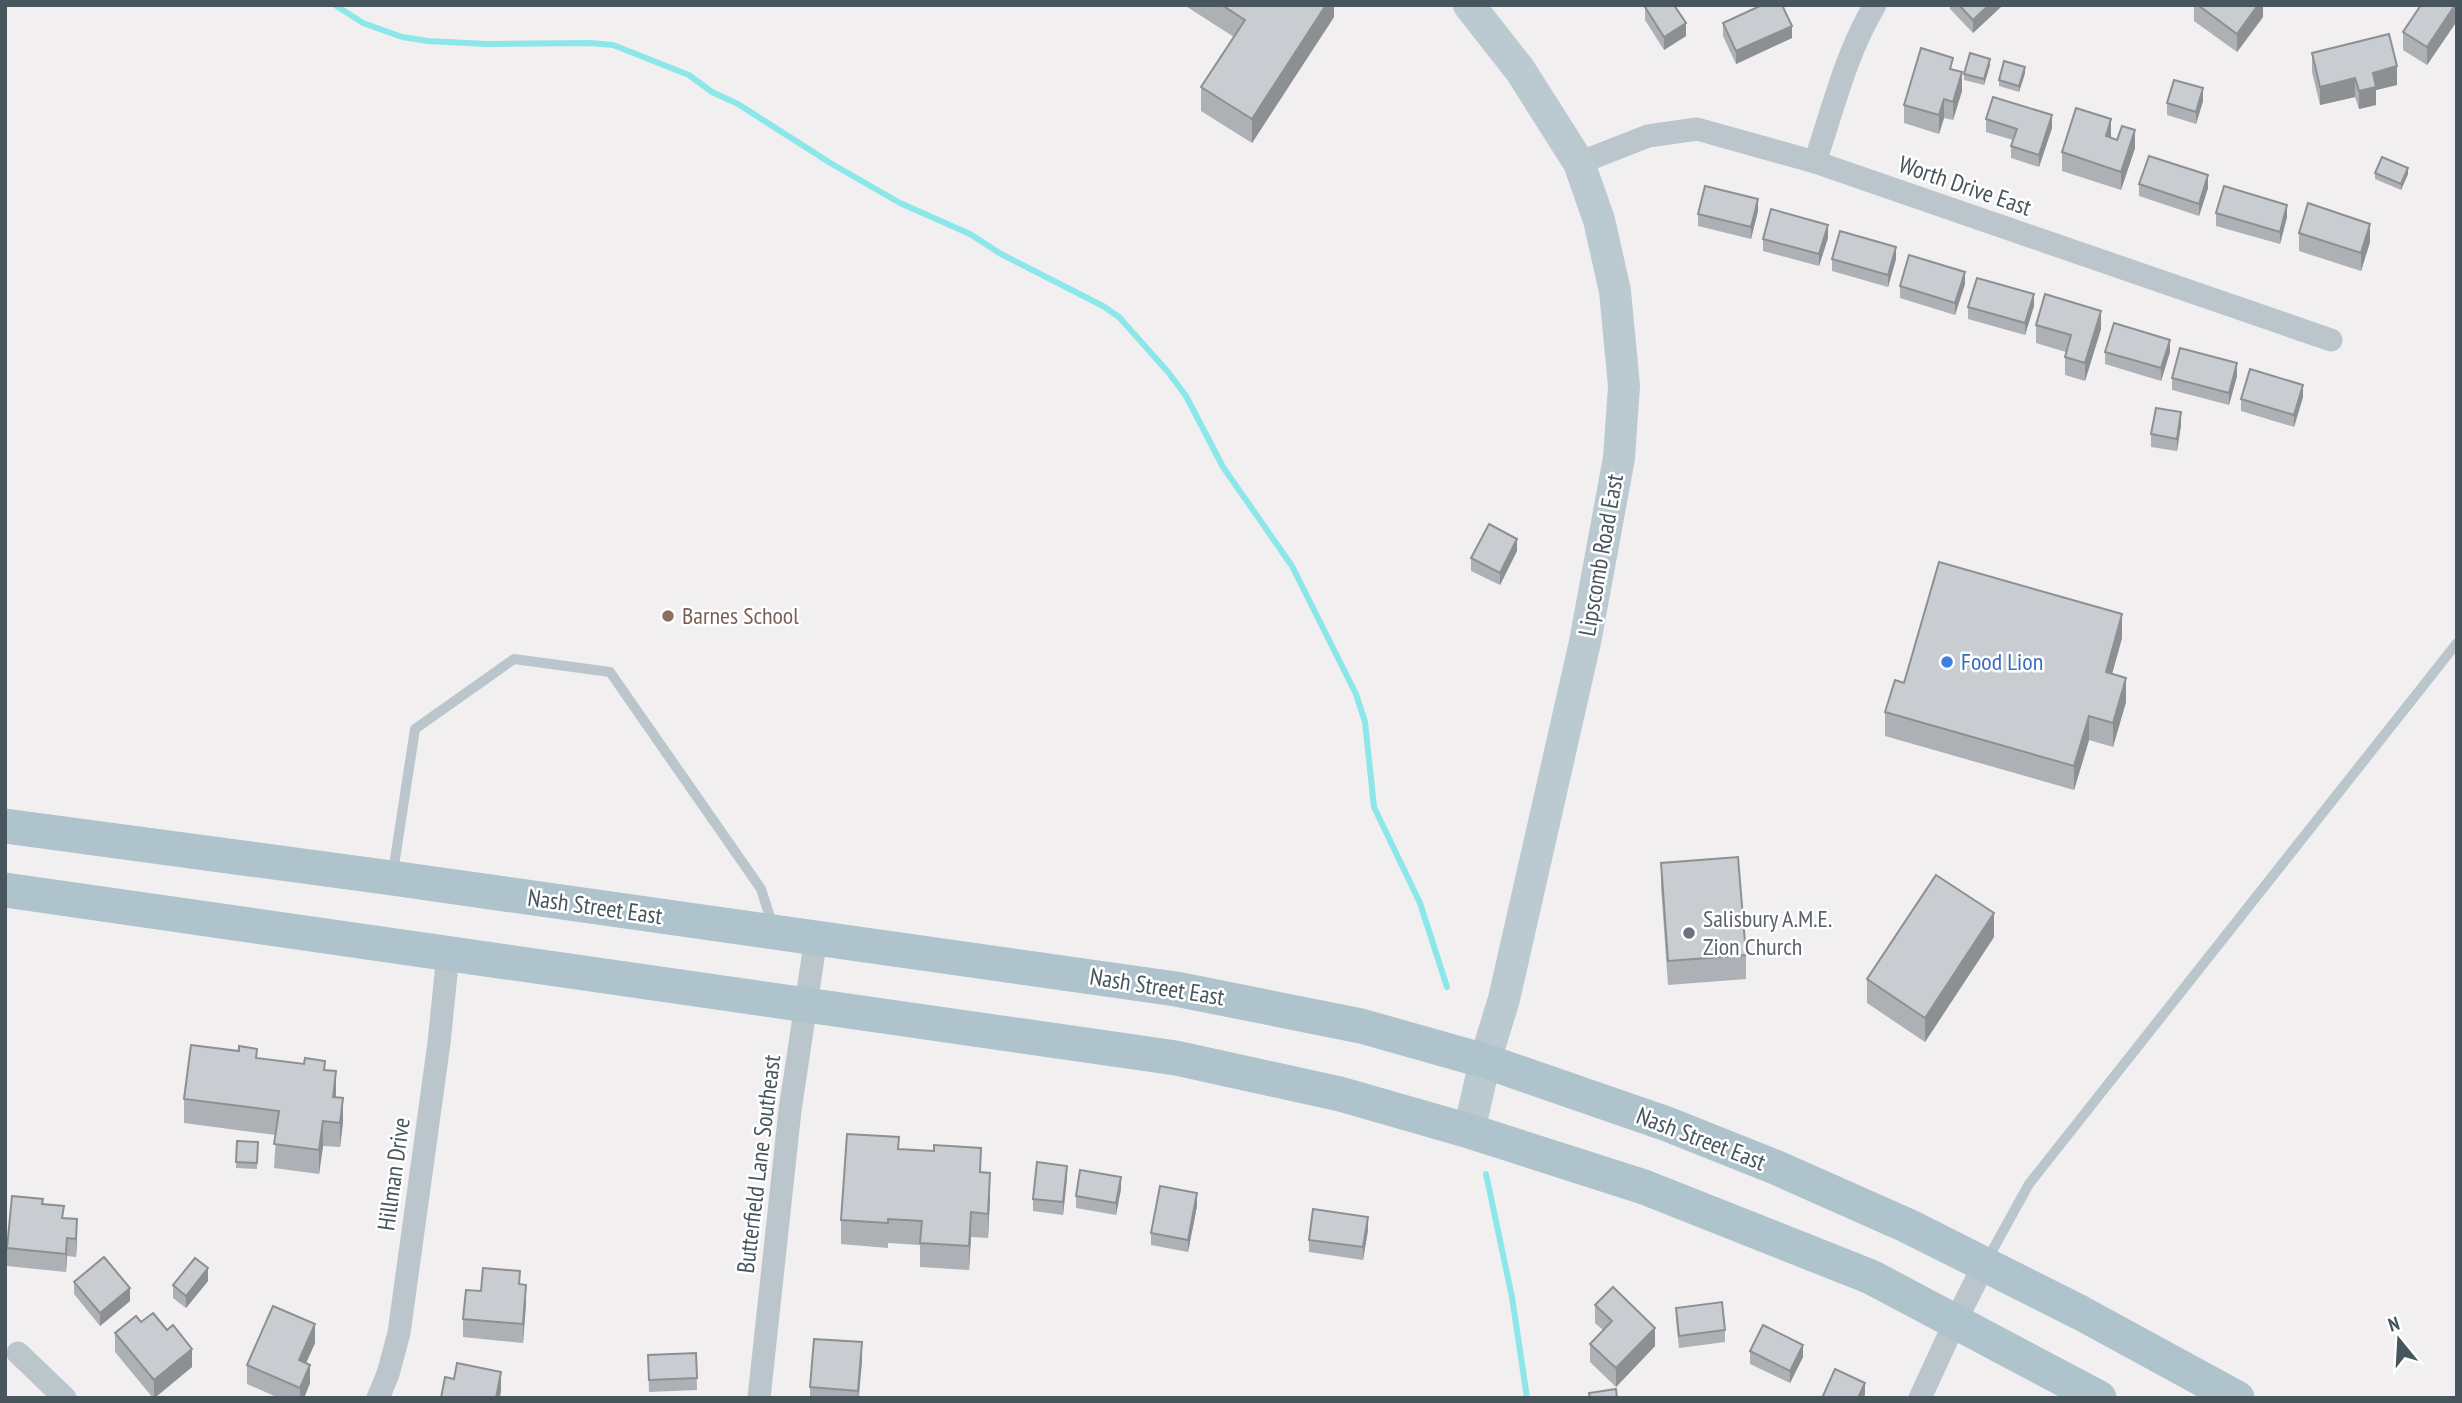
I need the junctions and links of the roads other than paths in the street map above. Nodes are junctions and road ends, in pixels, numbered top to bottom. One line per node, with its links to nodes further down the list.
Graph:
1 (1469, 5): 4 (street, Lipscomb Road East)
2 (1875, 5): 3 (street)
3 (1815, 162): 4 (street, Worth Drive East); 5 (street, Worth Drive East)
4 (1578, 163): 14 (street, Lipscomb Road East)
5 (2331, 340)
6 (2457, 643): 16 (lane)
7 (5, 826): 8 (main road, Nash Street East)
8 (392, 878): 10 (main road, Nash Street East); 10 (lane)
9 (5, 890): 12 (main road)
10 (775, 932): 11 (main road, Nash Street East)
11 (816, 938): 13 (street, Butterfield Lane Southeast); 14 (main road, Nash Street East)
12 (448, 954): 13 (main road); 20 (street, Hillman Drive)
13 (807, 1003): 15 (main road); 21 (street, Butterfield Lane Southeast)
14 (1485, 1061): 15 (street, Lipscomb Road East); 16 (main road, Nash Street East)
15 (1469, 1131): 17 (main road)
16 (1984, 1265): 17 (street); 24 (main road, Nash Street East)
17 (1956, 1320): 22 (street); 23 (main road)
18 (18, 1353): 19 (street)
19 (65, 1398)
20 (378, 1398)
21 (760, 1398)
22 (1920, 1398)
23 (2099, 1398)
24 (2237, 1398)

